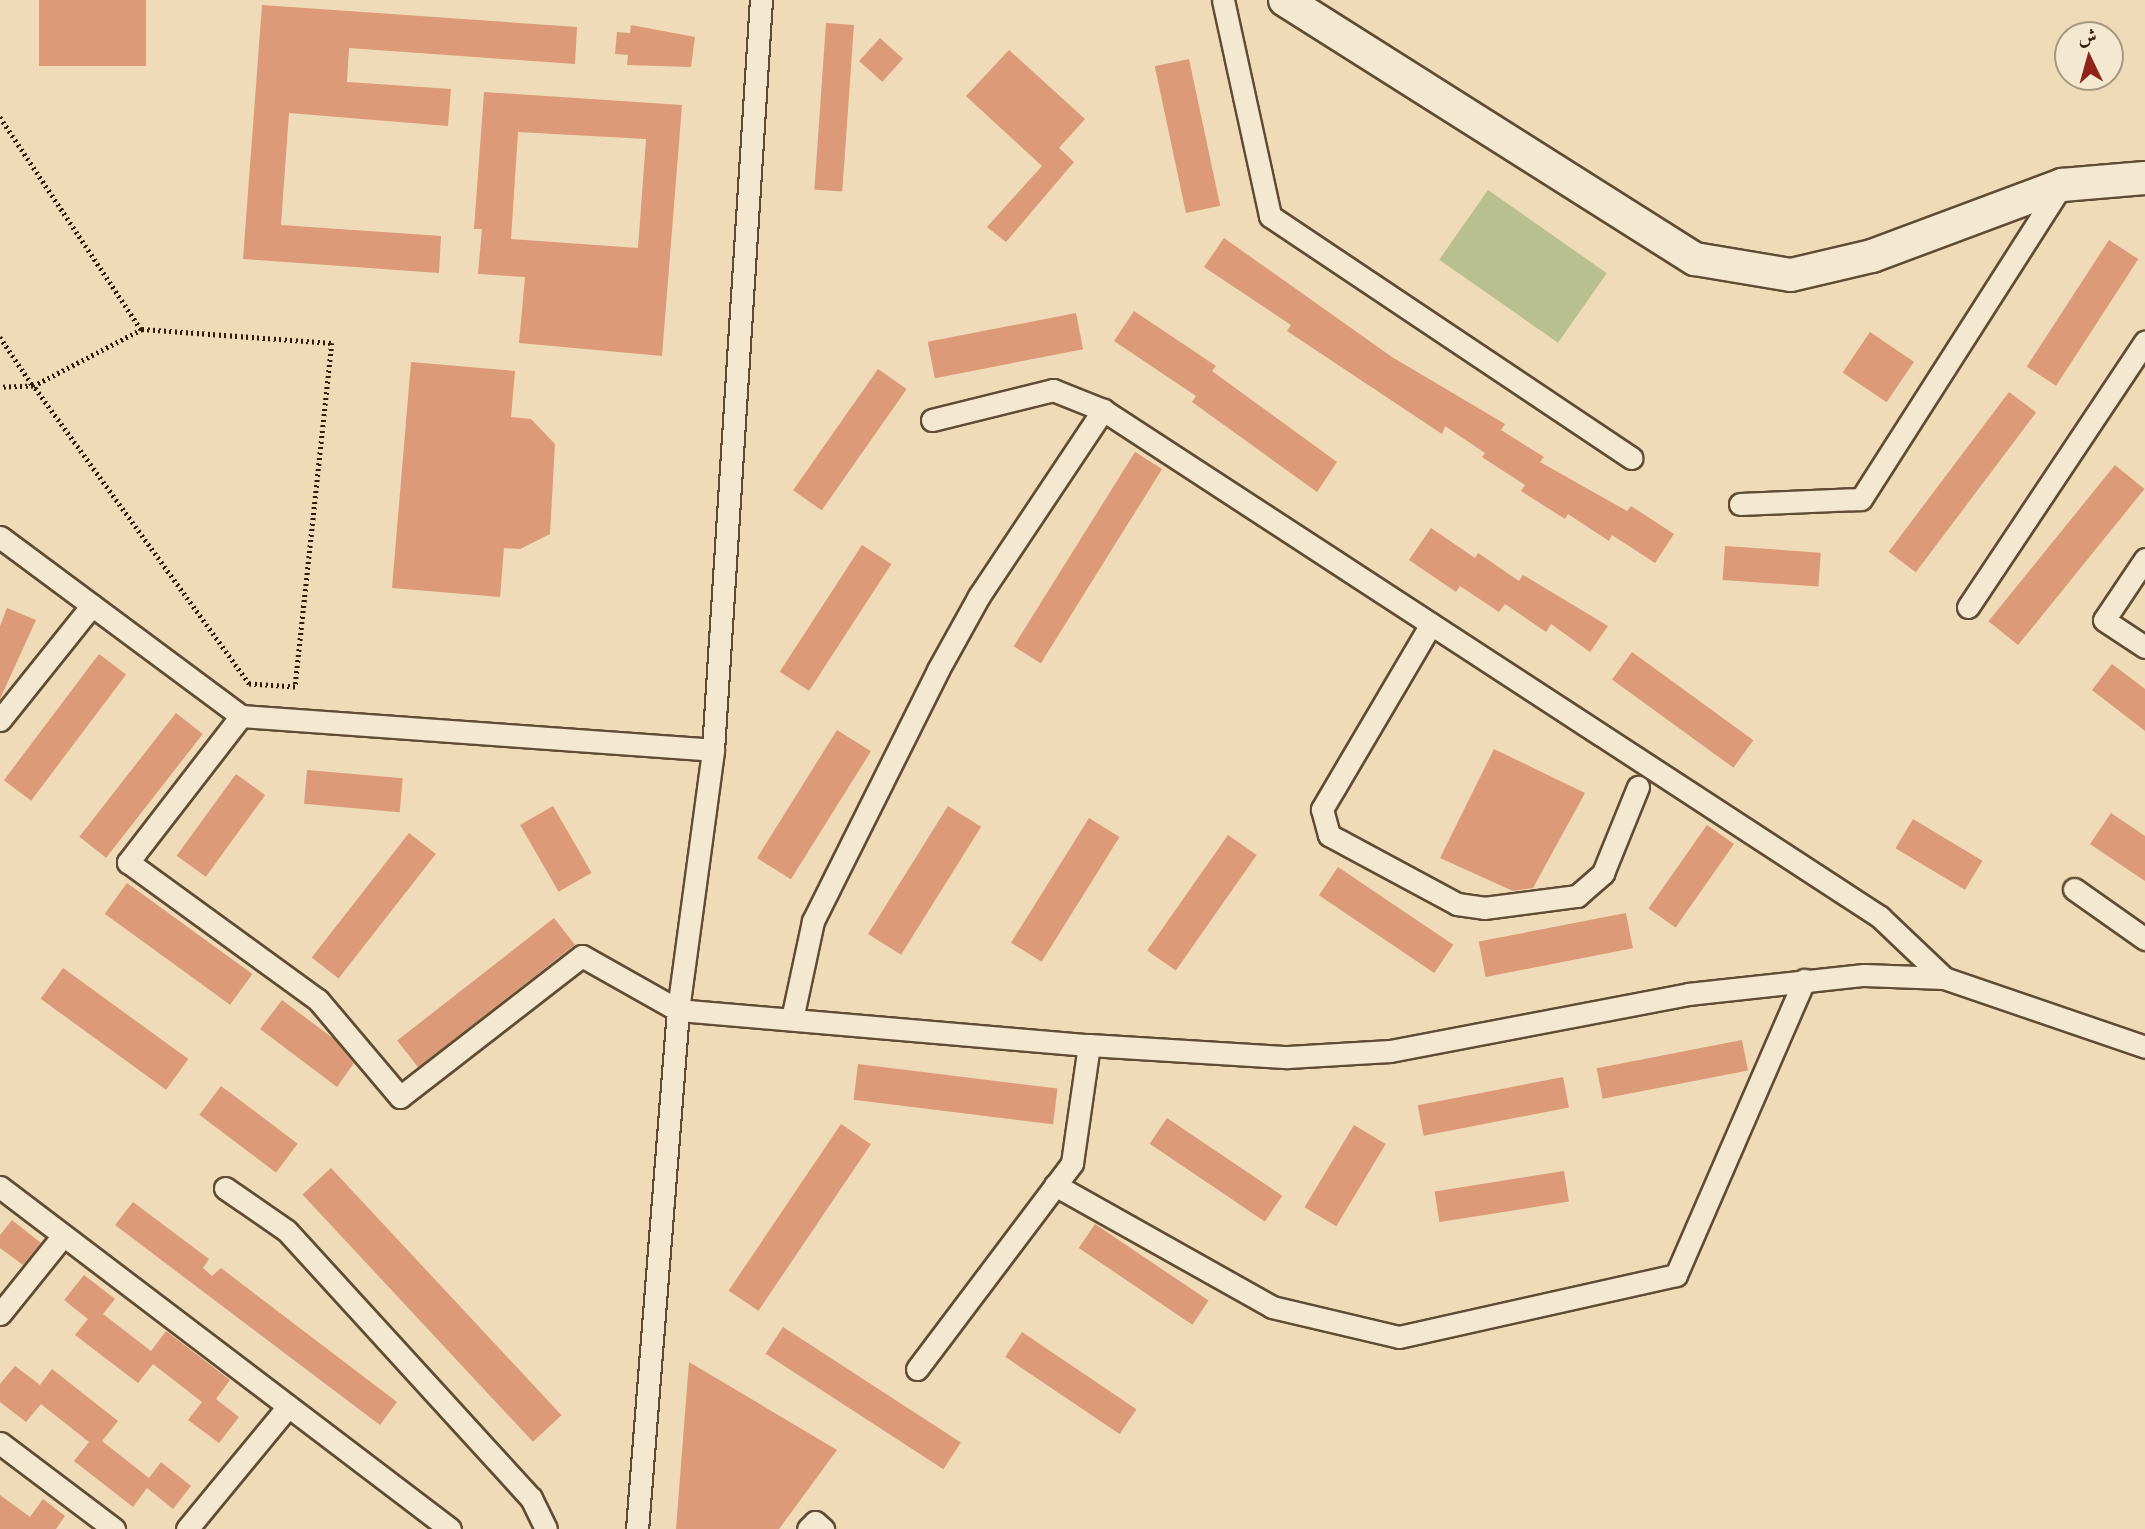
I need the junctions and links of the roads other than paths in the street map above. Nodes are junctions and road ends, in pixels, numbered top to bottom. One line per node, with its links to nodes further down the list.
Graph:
1 (761, 0): 19 (street)
2 (1223, 0): 9 (street)
3 (1285, 0): 5 (main road)
4 (2145, 178): 5 (main road)
5 (2062, 185): 10 (street)
6 (2145, 342): 14 (street)
7 (1103, 410): 8 (street); 15 (street); 26 (street)
8 (932, 420)
9 (1632, 458)
10 (1740, 504)
11 (0, 537): 13 (street)
12 (2145, 559): 16 (street)
13 (92, 606): 17 (street); 18 (street)
14 (1968, 607)
15 (1431, 624): 20 (street); 23 (street)
16 (2145, 647)
17 (241, 716): 19 (street); 25 (street)
18 (0, 720)
19 (713, 750): 25 (street)
20 (1638, 787)
21 (2074, 888): 22 (street)
22 (2145, 939)
23 (1944, 978): 24 (street); 28 (street)
24 (1804, 979): 27 (street); 29 (street)
25 (678, 1010): 26 (street); 41 (street)
26 (792, 1019): 27 (street)
27 (1089, 1045): 29 (street)
28 (2145, 1047)
29 (1055, 1185): 34 (street)
30 (0, 1187): 32 (street)
31 (225, 1188): 40 (street)
32 (62, 1237): 33 (street); 35 (street)
33 (0, 1314)
34 (917, 1369)
35 (286, 1409): 38 (street); 39 (street)
36 (0, 1443): 37 (street)
37 (114, 1529)
38 (187, 1529)
39 (450, 1529)
40 (546, 1529)
41 (637, 1529)
42 (808, 1529): 43 (street)
43 (823, 1529)

